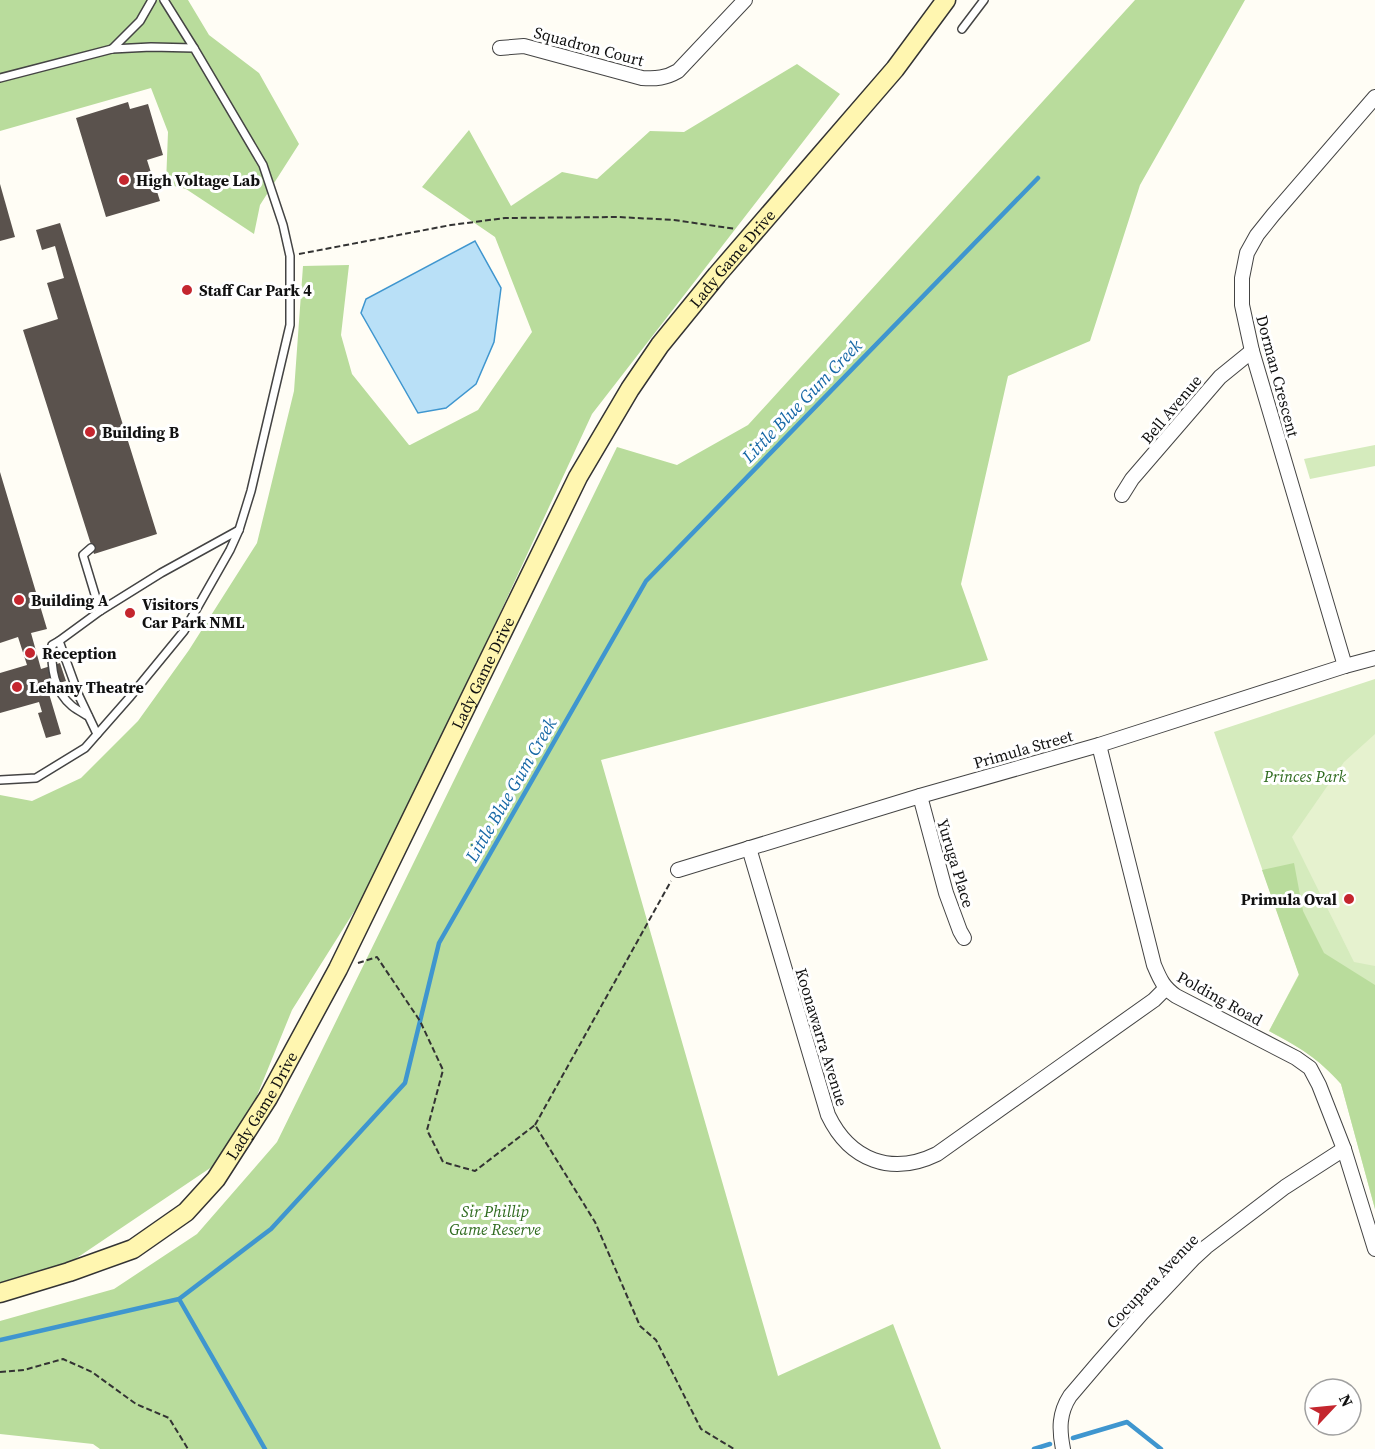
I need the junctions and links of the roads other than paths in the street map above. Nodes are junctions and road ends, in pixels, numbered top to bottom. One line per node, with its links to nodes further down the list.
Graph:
1 (152, 0): 9 (lane)
2 (164, 0): 7 (lane)
3 (745, 0): 8 (street, Squadron Court)
4 (946, 0): 31 (main road, Lady Game Drive)
5 (984, 0): 6 (lane)
6 (962, 29)
7 (194, 48): 9 (lane); 14 (lane)
8 (500, 48)
9 (112, 49): 10 (lane)
10 (0, 78)
11 (1375, 97): 12 (street, Dorman Crescent)
12 (1252, 351): 13 (street, Bell Avenue); 19 (street, Dorman Crescent)
13 (1122, 495)
14 (239, 531): 16 (lane); 21 (lane)
15 (92, 548): 16 (lane)
16 (100, 611): 17 (lane)
17 (59, 641): 20 (lane); 20 (lane)
18 (1375, 658): 19 (street, Primula Street)
19 (1345, 666): 22 (street, Primula Street)
20 (88, 716): 21 (lane)
21 (96, 734): 23 (lane)
22 (1099, 745): 24 (street, Primula Street); 28 (street, Polding Road)
23 (0, 780)
24 (920, 796): 25 (street, Primula Street); 27 (street, Yuruga Place)
25 (749, 848): 26 (street, Primula Street); 28 (street, Koonawarra Avenue)
26 (678, 870)
27 (964, 938)
28 (1165, 989): 29 (street, Polding Road)
29 (1344, 1149): 30 (street, Polding Road); 32 (street, Cocupara Avenue)
30 (1375, 1249)
31 (0, 1293)
32 (1063, 1449)

